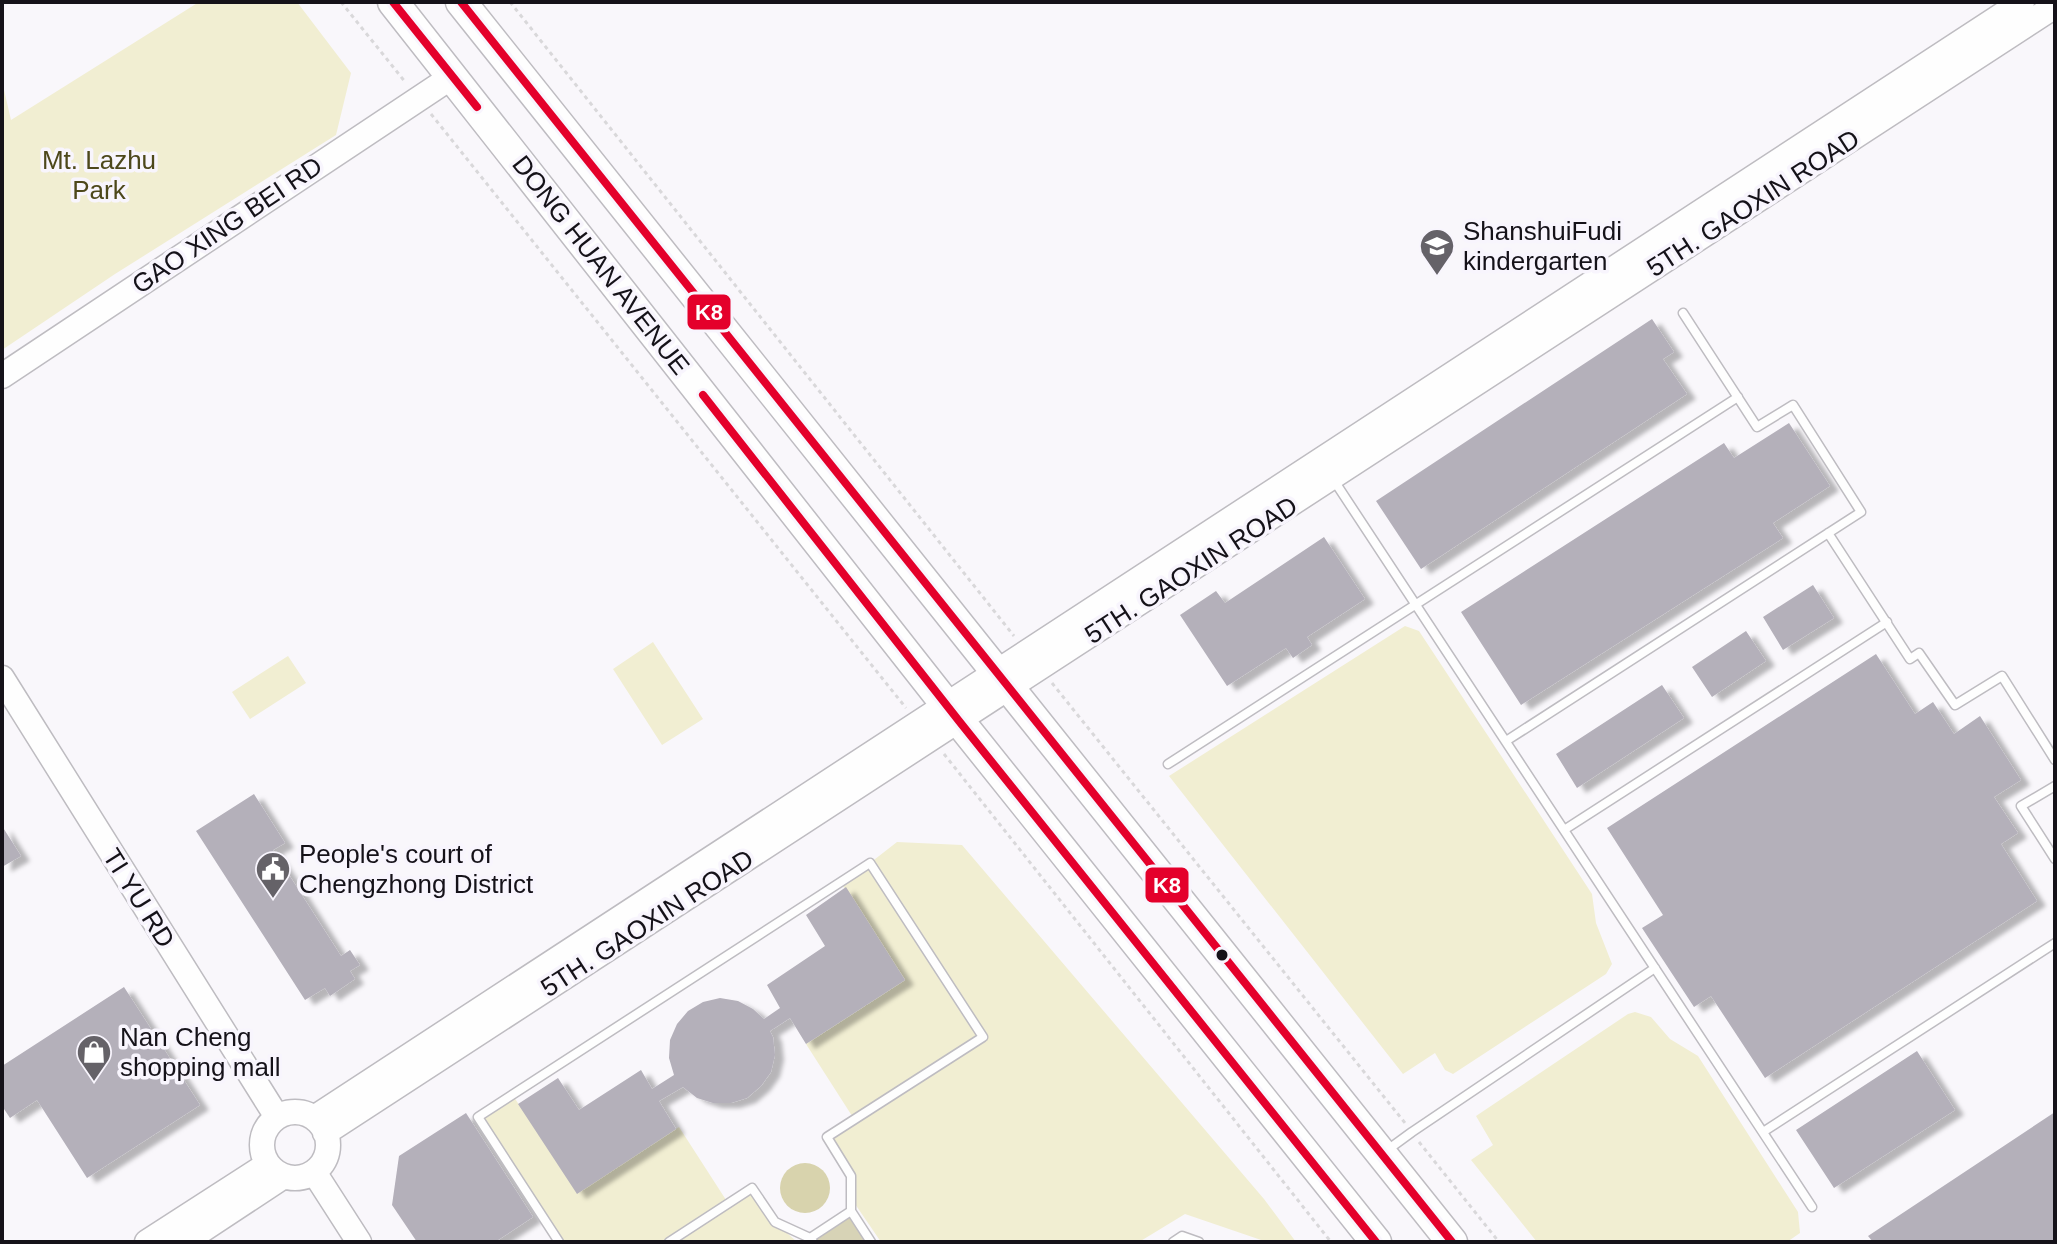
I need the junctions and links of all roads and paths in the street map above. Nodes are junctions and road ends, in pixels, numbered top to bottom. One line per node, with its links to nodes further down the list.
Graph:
1 (341, 2): 8 (path)
2 (393, 2): 7 (highway, DONG HUAN AVENUE)
3 (461, 2): 18 (highway)
4 (510, 2): 16 (path)
5 (2022, 2): 16 (main road, 5TH. GAOXIN ROAD)
6 (2055, 6): 12 (main road, 5TH. GAOXIN ROAD)
7 (453, 76): 8 (main road, GAO XING BEI RD); 19 (highway, DONG HUAN AVENUE)
8 (418, 98): 10 (main road, GAO XING BEI RD); 20 (path)
9 (1683, 313): 11 (lane)
10 (2, 376)
11 (1738, 397): 13 (lane); 14 (lane)
12 (1332, 478): 14 (lane); 16 (main road, 5TH. GAOXIN ROAD)
13 (1828, 533): 15 (lane); 21 (lane)
14 (1416, 605): 21 (lane); 23 (lane)
15 (1887, 622): 22 (lane); 25 (lane)
16 (1034, 661): 18 (main road, 5TH. GAOXIN ROAD); 31 (path)
17 (2, 678): 29 (main road, TI YU RD)
18 (1004, 680): 19 (main road, 5TH. GAOXIN ROAD); 33 (highway)
19 (953, 713): 20 (main road, 5TH. GAOXIN ROAD); 48 (highway, DONG HUAN AVENUE)
20 (925, 731): 30 (main road, 5TH. GAOXIN ROAD); 47 (path)
21 (1506, 741): 25 (lane)
22 (2055, 760)
23 (1168, 764)
24 (2055, 786): 26 (lane)
25 (1564, 830): 28 (lane)
26 (2055, 859)
27 (2055, 943): 32 (lane)
28 (1655, 968): 31 (lane); 32 (lane)
29 (277, 1117): 30 (main road); 34 (main road)
30 (320, 1126): 35 (main road)
31 (1412, 1132): 33 (lane); 50 (path)
32 (1763, 1132): 36 (lane)
33 (1382, 1154): 49 (highway)
34 (276, 1170): 35 (main road); 39 (main road); 40 (main road)
35 (314, 1172): 41 (main road)
36 (1812, 1207)
37 (851, 1211): 38 (lane); 42 (lane); 44 (lane)
38 (812, 1240): 43 (lane)
39 (147, 1242)
40 (184, 1242)
41 (359, 1242)
42 (559, 1242)
43 (669, 1242)
44 (871, 1242)
45 (1173, 1242): 46 (lane)
46 (1199, 1242)
47 (1331, 1242)
48 (1376, 1242)
49 (1452, 1242)
50 (1499, 1242)

